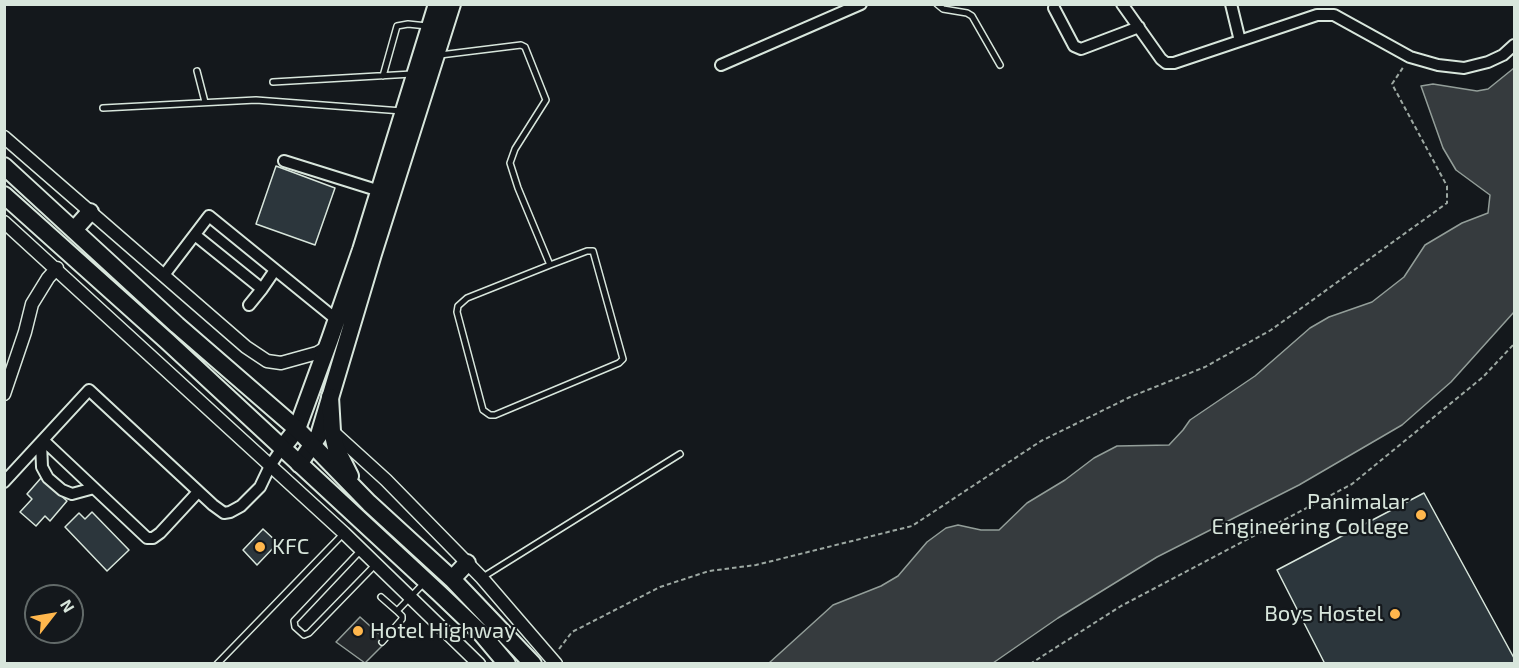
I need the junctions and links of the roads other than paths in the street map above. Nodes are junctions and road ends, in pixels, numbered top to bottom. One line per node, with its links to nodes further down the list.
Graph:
1 (437, 4): 8 (main road)
2 (452, 4): 12 (main road)
3 (861, 4): 13 (street)
4 (938, 4): 14 (lane)
5 (1122, 4): 9 (street)
6 (1231, 4): 10 (street)
7 (1054, 8): 9 (street)
8 (430, 27): 16 (main road); 17 (lane)
9 (1139, 27): 10 (street)
10 (1240, 41): 11 (street)
11 (1515, 45)
12 (436, 56): 25 (main road); 31 (lane)
13 (722, 65)
14 (1000, 65)
15 (197, 71): 19 (lane)
16 (415, 74): 17 (lane); 21 (main road)
17 (383, 76): 18 (lane)
18 (273, 82)
19 (205, 102): 20 (lane); 21 (lane)
20 (103, 108)
21 (404, 111): 25 (main road)
22 (4, 137): 27 (street)
23 (284, 161): 25 (street)
24 (4, 166): 29 (main road)
25 (386, 193): 37 (main road); 40 (main road)
26 (4, 195): 45 (main road)
27 (90, 212): 29 (main road); 34 (street)
28 (4, 222): 32 (street)
29 (74, 230): 41 (main road)
30 (195, 235): 33 (street); 34 (street); 35 (street)
31 (550, 265): 31 (lane)
32 (57, 268): 39 (street); 48 (street)
33 (275, 270): 35 (street); 37 (street)
34 (164, 275): 38 (street)
35 (262, 289): 36 (street)
36 (249, 305)
37 (337, 320): 38 (main road)
38 (330, 339): 41 (main road)
39 (4, 394)
40 (330, 397): 42 (main road); 44 (main road)
41 (297, 429): 44 (main road); 45 (main road)
42 (332, 431): 52 (main road); 55 (street)
43 (42, 441): 49 (street); 50 (street); 50 (street); 51 (street)
44 (313, 445): 47 (main road); 52 (main road)
45 (282, 448): 47 (main road); 48 (street)
46 (680, 454): 57 (lane)
47 (299, 464): 59 (main road)
48 (270, 466): 51 (street); 53 (street)
49 (4, 482)
50 (94, 488): 51 (street)
51 (198, 492)
52 (369, 503): 58 (main road)
53 (344, 533): 54 (street); 65 (lane)
54 (362, 550): 56 (street); 56 (lane)
55 (467, 563): 57 (street); 58 (main road)
56 (376, 564): 61 (street)
57 (482, 578): 64 (street)
58 (452, 579): 68 (main road)
59 (426, 582): 61 (lane); 67 (main road)
60 (381, 597): 62 (lane)
61 (411, 597): 62 (lane); 66 (street)
62 (397, 611): 63 (lane)
63 (382, 642)
64 (554, 661)
65 (217, 663)
66 (479, 663)
67 (507, 663)
68 (533, 663)

